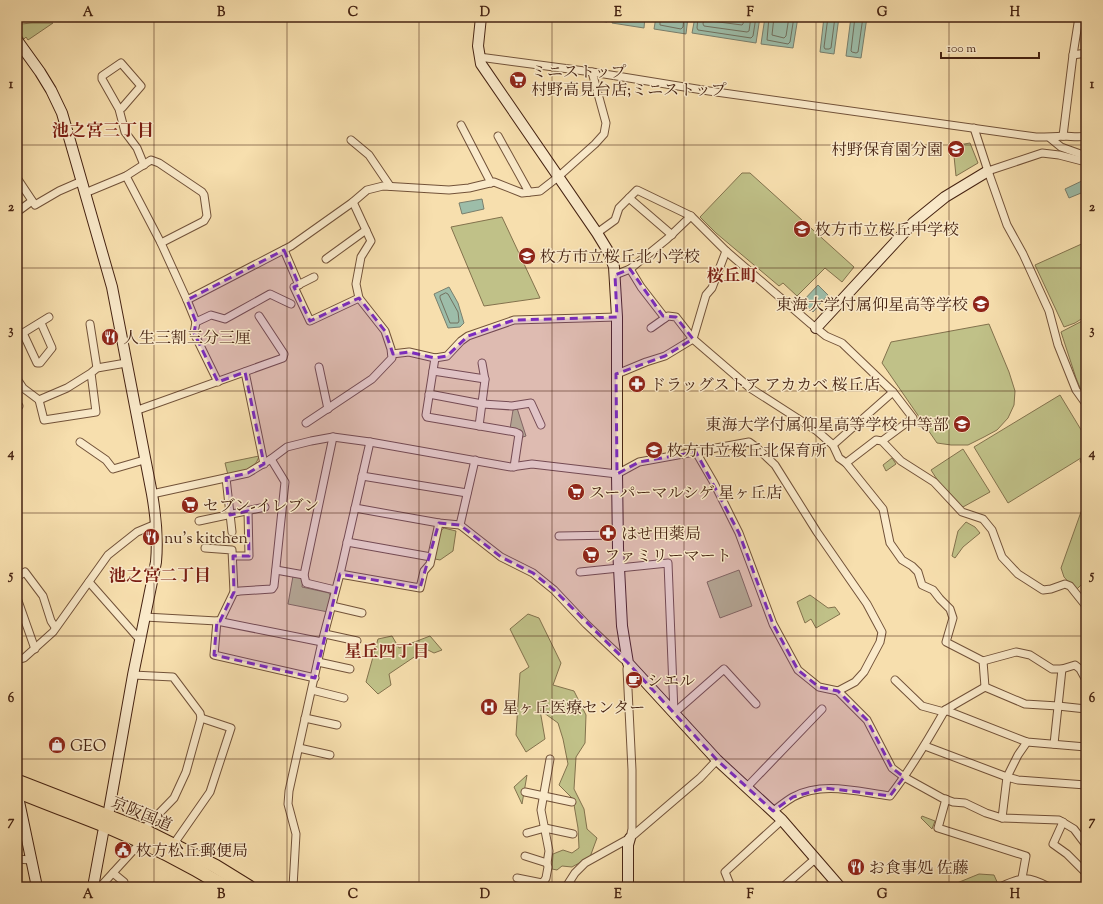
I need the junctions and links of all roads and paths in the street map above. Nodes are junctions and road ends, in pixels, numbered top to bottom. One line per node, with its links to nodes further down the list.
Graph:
1 (481, 17): 6 (street)
2 (1079, 17): 5 (street)
3 (17, 40): 23 (street)
4 (1086, 53): 5 (street)
5 (1073, 55): 12 (street)
6 (479, 57): 7 (street); 21 (street)
7 (592, 72): 10 (street); 21 (street)
8 (119, 109): 8 (street); 18 (street)
9 (461, 125): 24 (street)
10 (974, 128): 14 (street); 19 (street)
11 (498, 136): 26 (street)
12 (1063, 136): 13 (street); 14 (street)
13 (1086, 136)
14 (1050, 138): 16 (street)
15 (351, 140): 25 (street)
16 (1086, 156)
17 (1086, 162): 19 (street)
18 (144, 165): 20 (street); 36 (street)
19 (988, 171): 55 (street); 78 (street)
20 (126, 176): 27 (street); 36 (street)
21 (558, 177): 26 (street); 34 (street)
22 (18, 181): 29 (street)
23 (82, 181): 27 (street); 29 (street)
24 (490, 183): 25 (street); 26 (street)
25 (390, 186): 30 (street)
26 (530, 192)
27 (85, 193): 60 (street)
28 (629, 198): 32 (street); 34 (street); 35 (street)
29 (32, 202): 31 (street)
30 (353, 202): 33 (street); 37 (street)
31 (17, 212)
32 (691, 216): 35 (street); 38 (street)
33 (366, 230): 39 (street); 44 (street)
34 (597, 233): 41 (street)
35 (672, 235): 40 (street)
36 (161, 244): 45 (street)
37 (284, 250): 43 (street); 45 (street)
38 (726, 251): 55 (street); 57 (street)
39 (326, 259)
40 (630, 269): 41 (street); 50 (street)
41 (615, 275): 49 (street)
42 (314, 277): 43 (street)
43 (298, 285): 44 (street)
44 (358, 298): 58 (street)
45 (187, 300): 51 (street)
46 (291, 304): 51 (street)
47 (259, 316): 65 (street)
48 (49, 317): 52 (street)
49 (617, 317): 59 (street); 67 (street)
50 (665, 318): 54 (street); 57 (street)
51 (196, 322): 70 (street)
52 (41, 323): 56 (street); 56 (street)
53 (90, 324): 63 (street)
54 (651, 328)
55 (816, 328): 72 (street)
56 (20, 334)
57 (693, 339): 67 (street); 89 (street)
58 (392, 354): 59 (street); 80 (street)
59 (435, 358): 64 (street)
60 (126, 363): 63 (street); 81 (street)
61 (482, 363): 69 (street)
62 (318, 367): 80 (street)
63 (97, 368): 66 (street)
64 (433, 371): 69 (street); 74 (street)
65 (245, 372): 70 (street); 95 (street)
66 (91, 373): 75 (street); 75 (street)
67 (617, 374): 97 (street)
68 (17, 378): 71 (street)
69 (485, 379): 77 (street)
70 (218, 382): 81 (street)
71 (23, 388): 73 (street); 75 (street)
72 (893, 392): 86 (street); 89 (street)
73 (17, 394)
74 (429, 394): 77 (street); 84 (street)
75 (38, 400)
76 (17, 403): 79 (street)
77 (482, 404): 83 (street); 84 (street)
78 (1086, 404)
79 (17, 407)
80 (328, 409): 82 (street)
81 (135, 411): 92 (street)
82 (306, 423)
83 (541, 425)
84 (479, 426): 96 (street)
85 (333, 437): 88 (street); 91 (street); 120 (street)
86 (882, 441): 94 (street); 128 (street)
87 (80, 442): 92 (street)
88 (370, 442): 93 (street); 98 (street)
89 (833, 445): 94 (street)
90 (696, 452): 97 (street); 150 (street); 150 (street)
91 (272, 459): 95 (street); 118 (street)
92 (144, 460): 101 (street)
93 (475, 460): 96 (street); 100 (street)
94 (846, 463): 140 (street)
95 (264, 464): 99 (street)
96 (514, 467): 97 (street)
97 (616, 474): 111 (street)
98 (362, 476): 100 (street); 103 (street)
99 (226, 478): 101 (street); 105 (street)
100 (468, 492): 109 (street)
101 (152, 494): 108 (street)
102 (265, 507): 104 (street)
103 (355, 508): 107 (street); 113 (street)
104 (248, 511): 105 (street); 115 (street)
105 (230, 515): 106 (street); 110 (street)
106 (199, 521)
107 (439, 523): 109 (street); 116 (street)
108 (156, 524): 123 (street); 130 (street)
109 (460, 525): 141 (street)
110 (232, 532)
111 (617, 535): 112 (street); 117 (street)
112 (559, 536)
113 (347, 542): 116 (street); 121 (street)
114 (205, 548): 115 (street)
115 (233, 556): 125 (street)
116 (431, 557): 121 (street)
117 (619, 568): 119 (street); 141 (street); 157 (street)
118 (276, 570): 120 (street); 125 (street)
119 (580, 572)
120 (304, 574): 124 (street)
121 (340, 574): 124 (street)
122 (17, 577): 132 (street)
123 (89, 582): 132 (street); 134 (street)
124 (335, 590): 127 (street)
125 (234, 592): 131 (street)
126 (17, 598): 137 (street)
127 (332, 606): 129 (street); 133 (street)
128 (1086, 606)
129 (362, 613)
130 (145, 617): 131 (street); 134 (street)
131 (218, 621): 136 (street); 145 (street)
132 (55, 627): 137 (street)
133 (325, 634): 135 (street); 136 (street)
134 (141, 641): 144 (street)
135 (357, 641)
136 (322, 642): 139 (street)
137 (35, 648): 138 (street)
138 (17, 660)
139 (318, 662): 142 (street); 145 (street)
140 (983, 662): 143 (street); 148 (street)
141 (628, 663): 157 (street); 188 (street)
142 (350, 669)
143 (1062, 669): 147 (street); 153 (street)
144 (133, 675): 158 (street); 182 (street)
145 (315, 678): 149 (street)
146 (895, 680): 156 (street)
147 (1086, 680)
148 (985, 687): 153 (street); 156 (street)
149 (312, 690): 151 (street); 159 (street)
150 (838, 691): 169 (street)
151 (344, 698)
152 (756, 704): 157 (street)
153 (1058, 706): 155 (street); 162 (street)
154 (822, 709): 173 (street)
155 (1086, 710)
156 (945, 711): 161 (street); 163 (street)
157 (674, 713): 168 (street)
158 (201, 718): 187 (street); 189 (street)
159 (305, 718): 160 (street); 165 (street)
160 (337, 725)
161 (1027, 742): 162 (street); 170 (street)
162 (1054, 744): 164 (street)
163 (925, 746): 169 (street); 170 (street)
164 (1086, 747)
165 (299, 748): 166 (street); 207 (street)
166 (330, 756)
167 (550, 759): 176 (street)
168 (717, 760): 173 (street); 188 (street)
169 (904, 777): 177 (street); 179 (street)
170 (1007, 777): 172 (street); 180 (street)
171 (17, 780): 182 (highway, 京阪国道)
172 (1086, 785)
173 (746, 787): 179 (street)
174 (17, 792): 182 (highway, 京阪国道); 194 (street)
175 (525, 792): 176 (street)
176 (544, 796): 178 (street); 184 (street)
177 (946, 799): 180 (street); 199 (street)
178 (572, 802)
179 (773, 811): 181 (street)
180 (1002, 818): 183 (street)
181 (782, 820): 193 (street); 210 (street)
182 (106, 821): 187 (highway, 京阪国道); 203 (street)
183 (1063, 822): 190 (street); 197 (street)
184 (545, 828): 185 (street); 186 (street); 195 (street)
185 (527, 833)
186 (573, 834)
187 (142, 836): 189 (highway, 京阪国道); 196 (street); 205 (highway, 京阪国道)
188 (630, 838): 208 (street); 209 (street)
189 (174, 845): 206 (highway, 京阪国道)
190 (1086, 845)
191 (525, 856): 195 (street)
192 (17, 859): 194 (street)
193 (815, 859): 211 (street); 212 (street)
194 (31, 860): 202 (street)
195 (547, 863): 201 (street)
196 (113, 873): 200 (street); 204 (street)
197 (1086, 873)
198 (518, 878): 201 (street)
199 (1022, 878): 213 (street); 214 (street)
200 (124, 885)
201 (541, 885)
202 (37, 887)
203 (93, 887)
204 (100, 887)
205 (226, 887)
206 (250, 887)
207 (293, 887)
208 (566, 887)
209 (628, 887)
210 (731, 887)
211 (783, 887)
212 (840, 887)
213 (1000, 887)
214 (1049, 887)

